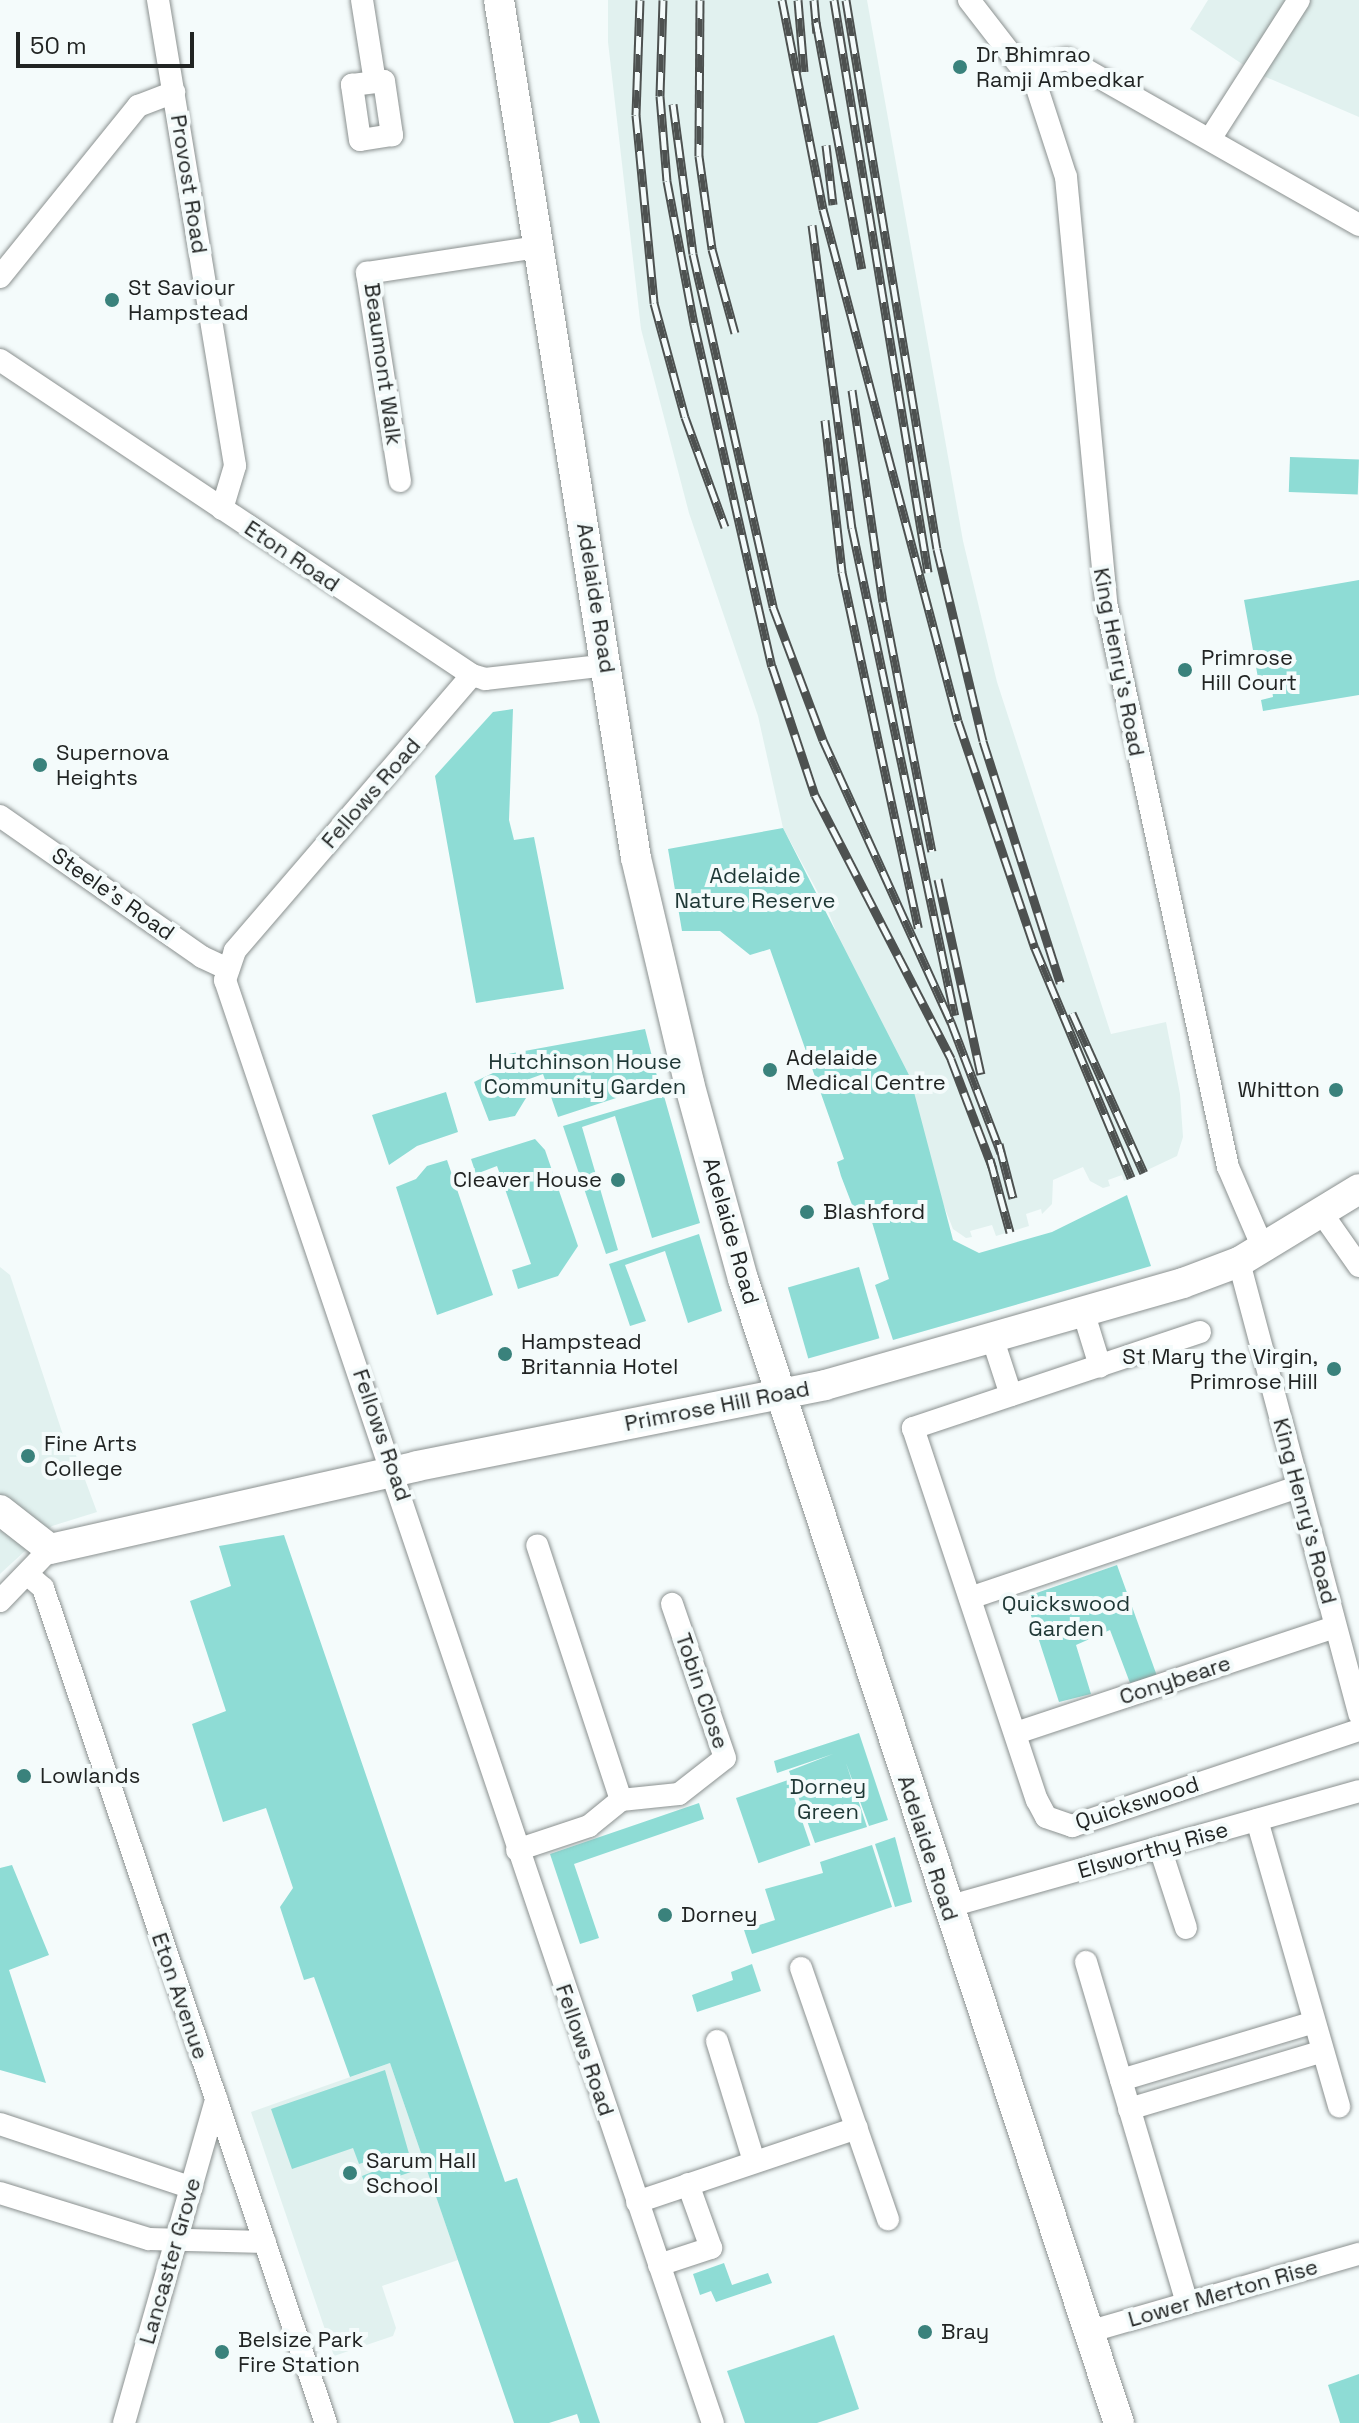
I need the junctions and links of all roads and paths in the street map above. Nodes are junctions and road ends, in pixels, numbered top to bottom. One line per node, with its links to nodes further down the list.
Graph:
1 (158, 0): 8 (street, Provost Road)
2 (362, 0): 7 (street)
3 (499, 0): 11 (main road, Adelaide Road)
4 (969, 0): 6 (street, King Henry's Road)
5 (1299, 0): 9 (street)
6 (1023, 68): 9 (street); 22 (street, King Henry's Road)
7 (375, 82)
8 (174, 92): 12 (street); 15 (street, Provost Road)
9 (1210, 139): 10 (street)
10 (1359, 225)
11 (537, 247): 14 (street, Beaumont Walk); 16 (main road, Adelaide Road)
12 (0, 277)
13 (0, 360): 15 (street, Eton Road)
14 (400, 481)
15 (222, 509): 17 (street, Eton Road)
16 (607, 665): 17 (street); 28 (main road, Adelaide Road)
17 (472, 675): 19 (street, Fellows Road)
18 (0, 816): 19 (street, Steele's Road)
19 (228, 969): 30 (street, Fellows Road)
20 (1359, 1189): 21 (main road, Primrose Hill Road)
21 (1321, 1212): 22 (main road, Primrose Hill Road); 23 (street)
22 (1251, 1255): 24 (main road, Primrose Hill Road); 31 (street, King Henry's Road)
23 (1359, 1266)
24 (1083, 1311): 26 (main road, Primrose Hill Road); 27 (street)
25 (1200, 1332): 27 (street)
26 (992, 1337): 28 (main road, Primrose Hill Road); 29 (street)
27 (1100, 1366): 29 (street)
28 (781, 1392): 30 (main road, Primrose Hill Road); 48 (main road, Adelaide Road)
29 (1011, 1395): 36 (street, Quickswood)
30 (395, 1472): 34 (main road, Primrose Hill Road); 47 (street, Fellows Road)
31 (1298, 1487): 36 (street); 39 (street, King Henry's Road)
32 (0, 1510): 34 (main road)
33 (537, 1545): 44 (street)
34 (50, 1549): 35 (street)
35 (27, 1574): 37 (street); 56 (street, Eton Avenue)
36 (970, 1598): 42 (street, Quickswood)
37 (0, 1601)
38 (672, 1604): 44 (street, Tobin Close)
39 (1335, 1627): 40 (street, King Henry's Road); 42 (street, Conybeare)
40 (1359, 1714)
41 (1359, 1730): 42 (street, Quickswood)
42 (1016, 1733)
43 (1359, 1791): 45 (street, Elsworthy Rise)
44 (621, 1800): 47 (street)
45 (1257, 1820): 46 (street, Elsworthy Rise); 52 (street)
46 (1160, 1848): 48 (street, Elsworthy Rise); 49 (street)
47 (517, 1850): 65 (street, Fellows Road)
48 (947, 1907): 72 (main road, Adelaide Road)
49 (1186, 1928)
50 (1086, 1962): 55 (street)
51 (801, 1968): 60 (street)
52 (1314, 2022): 54 (street); 55 (street)
53 (717, 2041): 61 (street)
54 (1323, 2051): 57 (street); 58 (street)
55 (1121, 2080): 58 (street)
56 (216, 2099): 63 (street, Lancaster Grove); 68 (street, Eton Avenue)
57 (1339, 2106)
58 (1129, 2109): 71 (street)
59 (0, 2124): 63 (street)
60 (857, 2128): 61 (street); 66 (street)
61 (754, 2161): 62 (street)
62 (688, 2184): 65 (street); 70 (street)
63 (192, 2188): 67 (street, Lancaster Grove)
64 (0, 2193): 67 (street)
65 (637, 2202): 70 (street, Fellows Road)
66 (888, 2219)
67 (175, 2239): 68 (street); 73 (street, Lancaster Grove)
68 (265, 2242): 74 (street, Eton Avenue)
69 (1359, 2254): 71 (street, Lower Merton Rise)
70 (659, 2265): 75 (street, Fellows Road)
71 (1187, 2303): 72 (street, Lower Merton Rise)
72 (1088, 2332): 76 (main road, Adelaide Road)
73 (124, 2423)
74 (326, 2423)
75 (713, 2423)
76 (1119, 2423)

